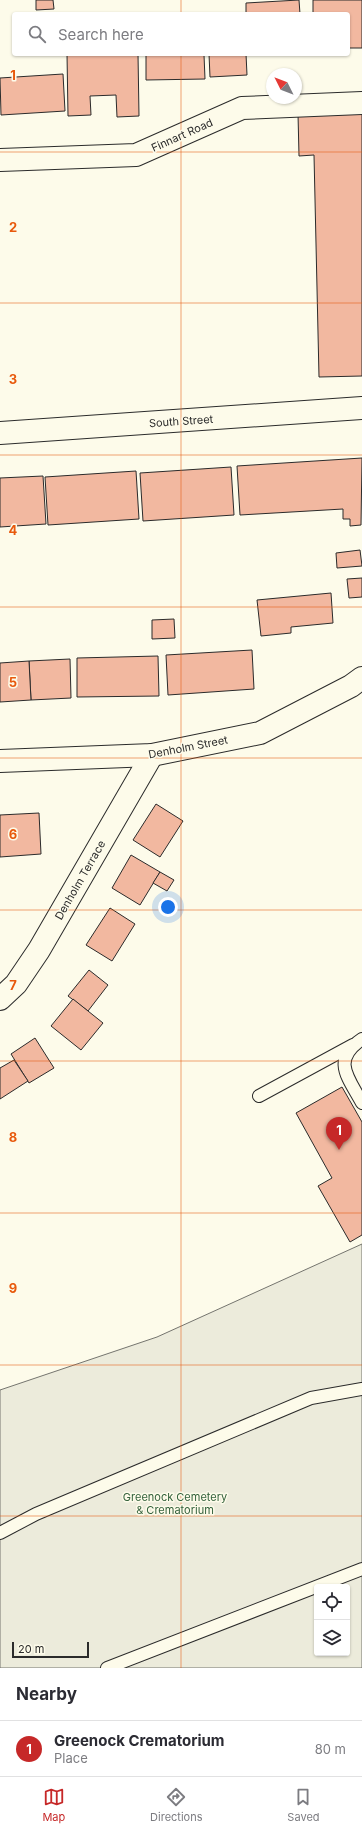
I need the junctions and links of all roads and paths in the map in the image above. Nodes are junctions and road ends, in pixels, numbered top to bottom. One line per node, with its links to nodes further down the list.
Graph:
1 (362, 103): 2 (street, Finnart Road)
2 (0, 160)
3 (362, 408): 4 (street, South Street)
4 (0, 433)
5 (362, 678): 6 (street, Denholm Street)
6 (152, 755): 7 (street, Denholm Street); 8 (street, Denholm Terrace)
7 (0, 761)
8 (0, 999)
9 (357, 1042): 10 (lane); 11 (lane)
10 (259, 1096)
11 (362, 1102)
12 (362, 1389): 13 (lane)
13 (0, 1533)
14 (362, 1569): 15 (lane)
15 (107, 1668)

